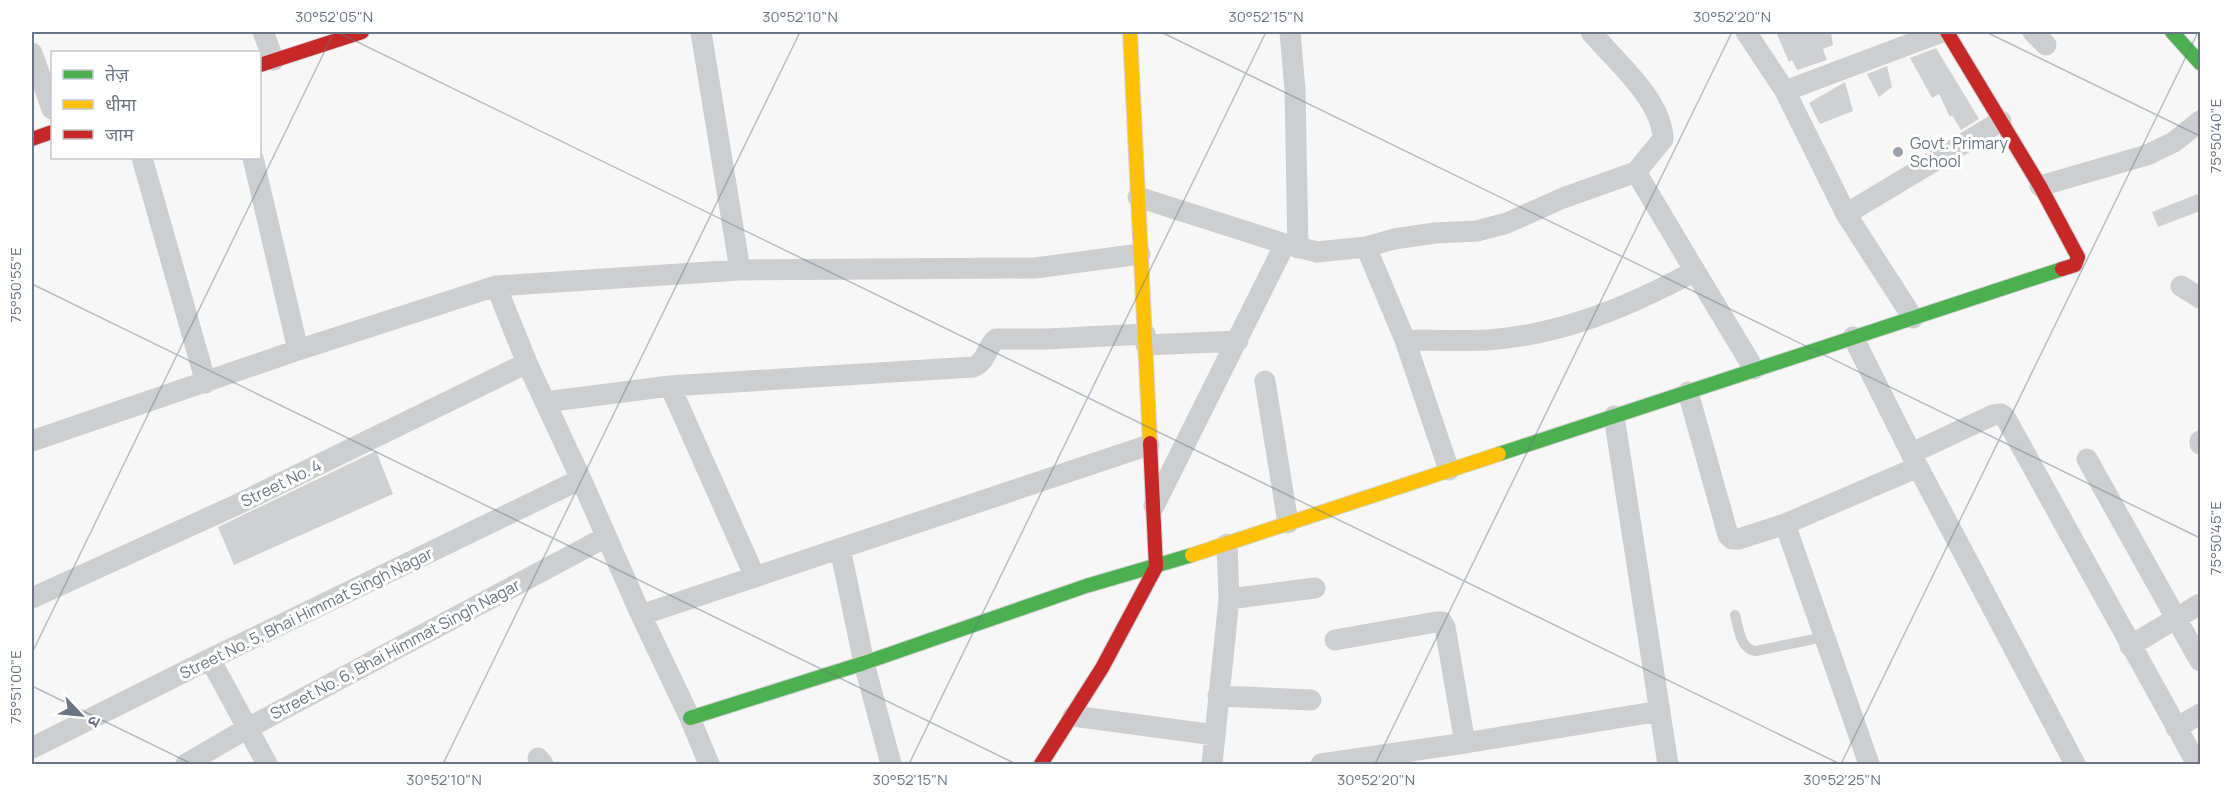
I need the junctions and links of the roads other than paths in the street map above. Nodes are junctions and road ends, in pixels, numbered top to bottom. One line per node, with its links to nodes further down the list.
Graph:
1 (262, 32): 12 (street)
2 (362, 32): 12 (street)
3 (701, 32): 29 (street)
4 (1130, 32): 24 (street)
5 (1290, 32): 26 (street)
6 (1591, 32): 22 (street)
7 (1746, 32): 14 (street)
8 (1942, 32): 14 (street)
9 (1947, 32): 16 (street)
10 (2172, 32): 13 (street)
11 (32, 52): 15 (street)
12 (267, 63)
13 (2200, 63)
14 (1785, 91): 25 (street)
15 (51, 106)
16 (2001, 121): 23 (street); 25 (street)
17 (2200, 121): 23 (street)
18 (51, 132): 19 (street)
19 (32, 139)
20 (142, 159): 43 (street)
21 (253, 159): 39 (street)
22 (1636, 171): 27 (street); 30 (street)
23 (2040, 186): 34 (street)
24 (1138, 197): 26 (street); 28 (street)
25 (1846, 214): 34 (street)
26 (1292, 246): 27 (street); 38 (street)
27 (1366, 247): 37 (street)
28 (1140, 254): 29 (street); 36 (street)
29 (740, 270): 31 (street)
30 (1695, 271): 37 (street); 41 (street)
31 (496, 286): 39 (street); 40 (street)
32 (2181, 286): 33 (street)
33 (2200, 298)
34 (1913, 318): 35 (street)
35 (1853, 337): 41 (street); 51 (street)
36 (1145, 340): 38 (street); 44 (street); 49 (street)
37 (1405, 340): 52 (street)
38 (1238, 341): 54 (street)
39 (298, 350): 43 (street)
40 (527, 363): 46 (street); 63 (street, Street No. 4)
41 (1754, 369): 45 (street)
42 (1264, 381): 55 (street)
43 (206, 383): 48 (street)
44 (670, 386): 46 (street); 61 (street)
45 (1688, 392): 47 (street); 56 (street)
46 (545, 402): 53 (street)
47 (1614, 416): 52 (street); 77 (street)
48 (32, 441)
49 (1149, 446): 54 (street); 59 (street)
50 (2087, 459): 68 (street)
51 (1915, 460): 56 (street); 71 (street); 95 (street)
52 (1449, 470): 55 (street)
53 (581, 479): 57 (street); 72 (street, Street No. 5, Bhai Himmat Singh Nagar)
54 (1154, 506): 60 (street)
55 (1288, 524): 58 (street)
56 (1785, 524): 69 (street)
57 (606, 537): 66 (street); 82 (street, Street No. 6, Bhai Himmat Singh Nagar)
58 (1227, 543): 60 (street); 64 (street)
59 (840, 548): 61 (street); 74 (street)
60 (1156, 567): 74 (street); 79 (street)
61 (755, 577): 66 (street)
62 (1315, 588): 64 (street)
63 (32, 598)
64 (1229, 599): 75 (street)
65 (2200, 603): 68 (street)
66 (641, 615): 80 (street)
67 (1735, 615): 69 (lane)
68 (2177, 618): 71 (street); 73 (street)
69 (1824, 637): 94 (street)
70 (1335, 640): 84 (street)
71 (2130, 646): 81 (street)
72 (210, 659): 82 (street); 85 (street, Street No. 5, Bhai Himmat Singh Nagar)
73 (2200, 661)
74 (864, 663): 80 (street); 89 (street)
75 (1218, 696): 76 (street); 83 (street)
76 (1311, 700)
77 (1660, 711): 84 (street); 93 (street)
78 (2200, 714): 81 (street)
79 (1073, 716): 83 (street); 90 (street)
80 (690, 718): 86 (street)
81 (2176, 728): 96 (street)
82 (246, 729): 87 (street, Street No. 6, Bhai Himmat Singh Nagar); 88 (street)
83 (1215, 735): 91 (street)
84 (1465, 743): 92 (street)
85 (32, 748)
86 (702, 761)
87 (186, 765)
88 (267, 765)
89 (891, 765)
90 (1041, 765)
91 (1212, 765)
92 (1321, 765)
93 (1668, 765)
94 (1869, 765)
95 (2075, 765)
96 (2197, 765)

